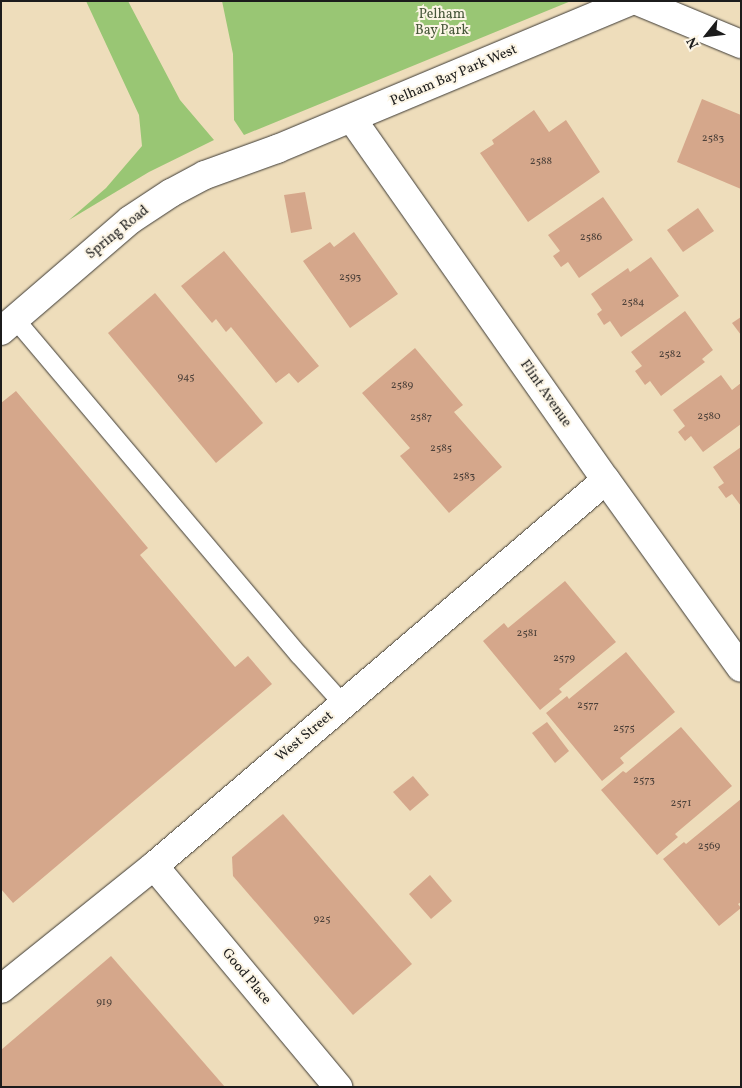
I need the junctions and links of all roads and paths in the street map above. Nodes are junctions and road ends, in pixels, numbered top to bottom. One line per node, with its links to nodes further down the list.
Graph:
1 (630, 1): 4 (street, Pelham Bay Park West)
2 (637, 1): 3 (street)
3 (741, 44)
4 (352, 119): 5 (street, Pelham Bay Park West); 7 (street, Flint Avenue)
5 (277, 149): 6 (street, Spring Road)
6 (8, 325): 9 (lane)
7 (606, 480): 8 (street, Flint Avenue); 9 (street, West Street)
8 (741, 668)
9 (344, 705): 10 (street, West Street)
10 (154, 866): 11 (street, West Street); 12 (street, Good Place)
11 (1, 990)
12 (338, 1087)

